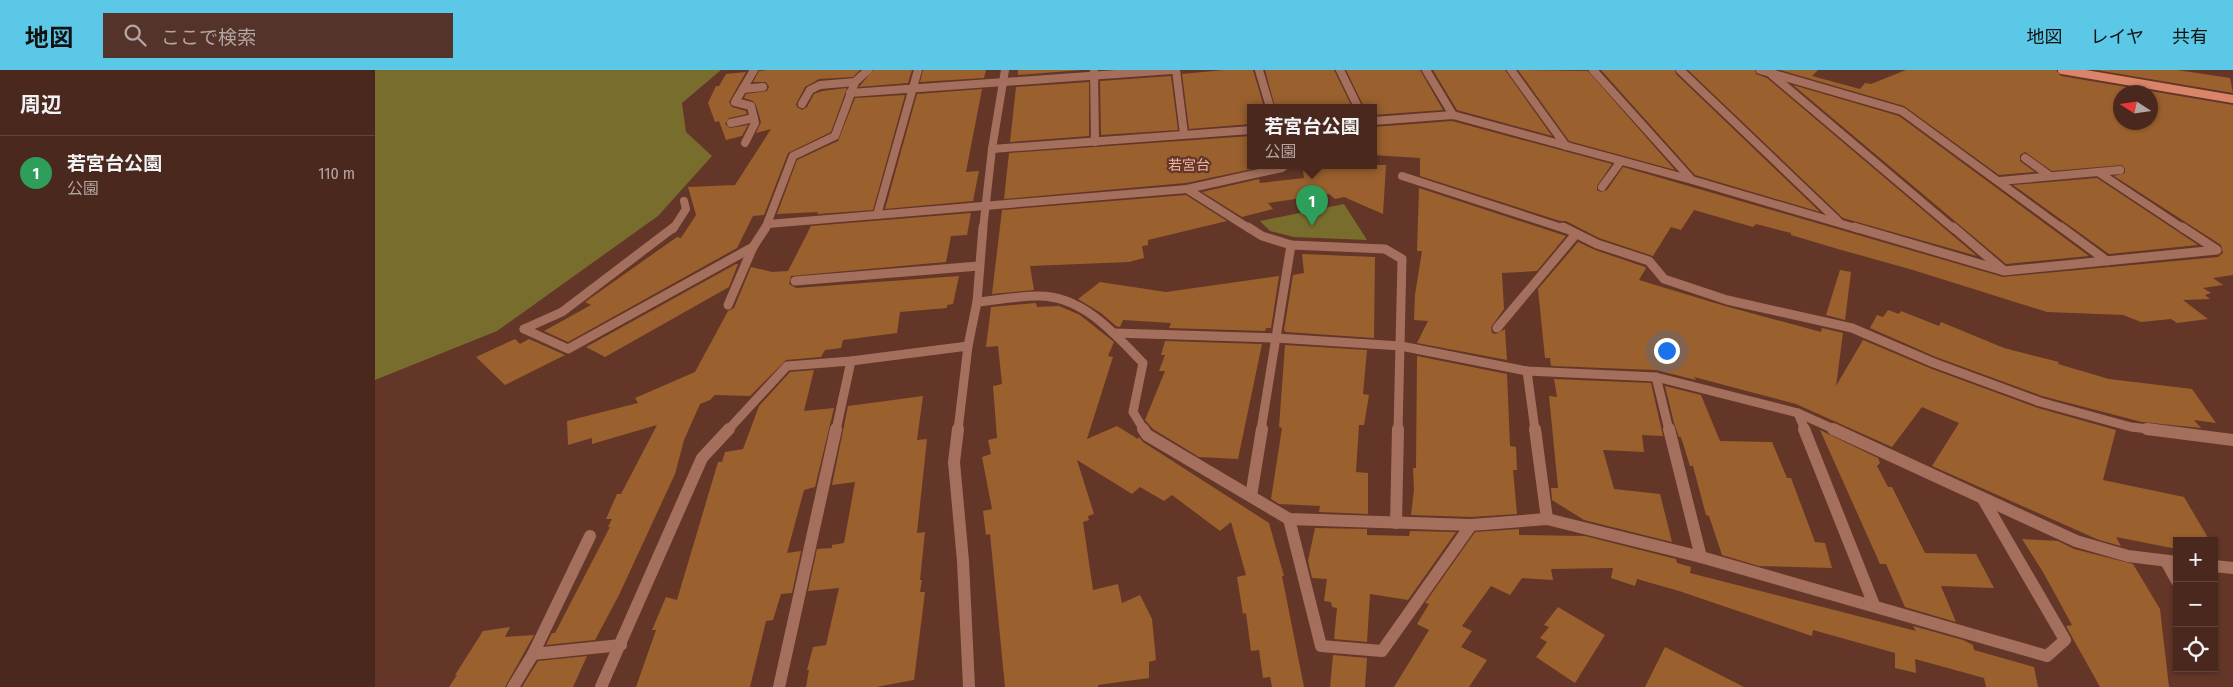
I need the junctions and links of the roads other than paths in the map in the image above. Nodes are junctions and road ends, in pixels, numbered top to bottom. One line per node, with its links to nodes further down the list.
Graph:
1 (754, 70): 20 (street)
2 (868, 70): 16 (street)
3 (918, 70): 19 (street)
4 (1005, 70): 17 (street)
5 (1174, 70): 15 (street); 31 (street)
6 (1259, 70): 24 (street)
7 (1340, 70): 25 (street)
8 (1425, 70): 26 (street)
9 (1511, 70): 34 (street)
10 (1593, 70): 43 (street)
11 (1680, 70): 51 (street)
12 (1761, 70): 14 (street)
13 (2061, 70): 22 (main road)
14 (1769, 72): 44 (street); 57 (street)
15 (1094, 73): 17 (street); 32 (street)
16 (855, 82): 21 (street); 23 (street)
17 (1004, 82): 19 (street); 35 (street)
18 (763, 87): 20 (street)
19 (913, 88): 21 (street); 49 (street)
20 (743, 89): 27 (street)
21 (850, 93): 50 (street)
22 (2233, 99)
23 (802, 104)
24 (1269, 104)
25 (1357, 104)
26 (1453, 115): 28 (street); 34 (street)
27 (754, 118): 29 (street); 33 (street)
28 (1377, 120)
29 (731, 123)
30 (1247, 130): 31 (street)
31 (1184, 134): 32 (street)
32 (1095, 142): 35 (street)
33 (745, 143)
34 (1566, 146): 37 (street)
35 (993, 149): 48 (street)
36 (2025, 158): 42 (street)
37 (1621, 161): 43 (street); 45 (street)
38 (1277, 169): 46 (street)
39 (2121, 170): 40 (street)
40 (2098, 172): 42 (street); 55 (street)
41 (1402, 176): 52 (street)
42 (2050, 176): 44 (street)
43 (1692, 180): 51 (street)
44 (2000, 181): 55 (street)
45 (1602, 187)
46 (1187, 189): 48 (street); 53 (street)
47 (685, 201): 54 (street)
48 (987, 205): 49 (street); 56 (street)
49 (877, 215): 50 (street)
50 (768, 224): 54 (street)
51 (1840, 224): 57 (street)
52 (1576, 234): 61 (street); 70 (street)
53 (1291, 245): 63 (street); 65 (street)
54 (753, 247): 60 (street)
55 (2107, 261): 57 (street)
56 (979, 266): 58 (street); 59 (street)
57 (2004, 271)
58 (795, 281)
59 (977, 302): 62 (street); 64 (street)
60 (727, 305)
61 (1497, 328)
62 (1114, 333): 63 (street); 71 (street)
63 (1276, 338): 65 (street); 71 (street)
64 (969, 346): 66 (street); 88 (street)
65 (1401, 346): 67 (street); 75 (street)
66 (851, 360): 83 (street); 87 (street)
67 (1527, 371): 68 (street); 74 (street)
68 (1656, 378): 69 (street); 78 (street)
69 (1798, 413): 72 (street); 82 (street)
70 (2233, 440)
71 (1251, 496): 73 (street)
72 (1983, 499): 79 (street); 82 (street)
73 (1289, 519): 75 (street); 76 (street)
74 (1547, 519): 76 (street); 78 (street)
75 (1396, 523): 76 (street)
76 (1471, 525)
77 (590, 536): 84 (street)
78 (1701, 557): 82 (street)
79 (2171, 561)
80 (2218, 566): 81 (street)
81 (2233, 568)
82 (1874, 605)
83 (621, 645): 84 (street); 86 (street)
84 (533, 654): 85 (street)
85 (513, 687)
86 (601, 687)
87 (779, 687)
88 (969, 687)

